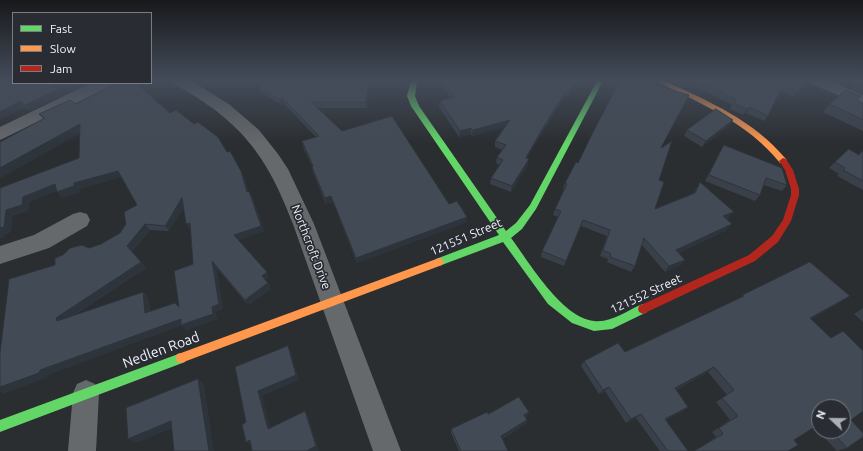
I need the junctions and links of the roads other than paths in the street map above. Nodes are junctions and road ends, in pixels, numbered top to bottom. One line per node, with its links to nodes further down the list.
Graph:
1 (63, 102): 6 (street)
2 (217, 102): 10 (street, Northcroft Drive)
3 (413, 102): 8 (street, 121552 Street)
4 (589, 102): 8 (street, 121551 Street)
5 (700, 102): 8 (street, 121552 Street)
6 (0, 134)
7 (80, 220): 9 (street)
8 (505, 237): 10 (street, 121551 Street)
9 (0, 255)
10 (333, 302): 11 (street, Nedlen Road); 14 (street, Northcroft Drive)
11 (86, 393): 12 (street, Nedlen Road); 13 (street)
12 (0, 426)
13 (82, 451)
14 (387, 451)

